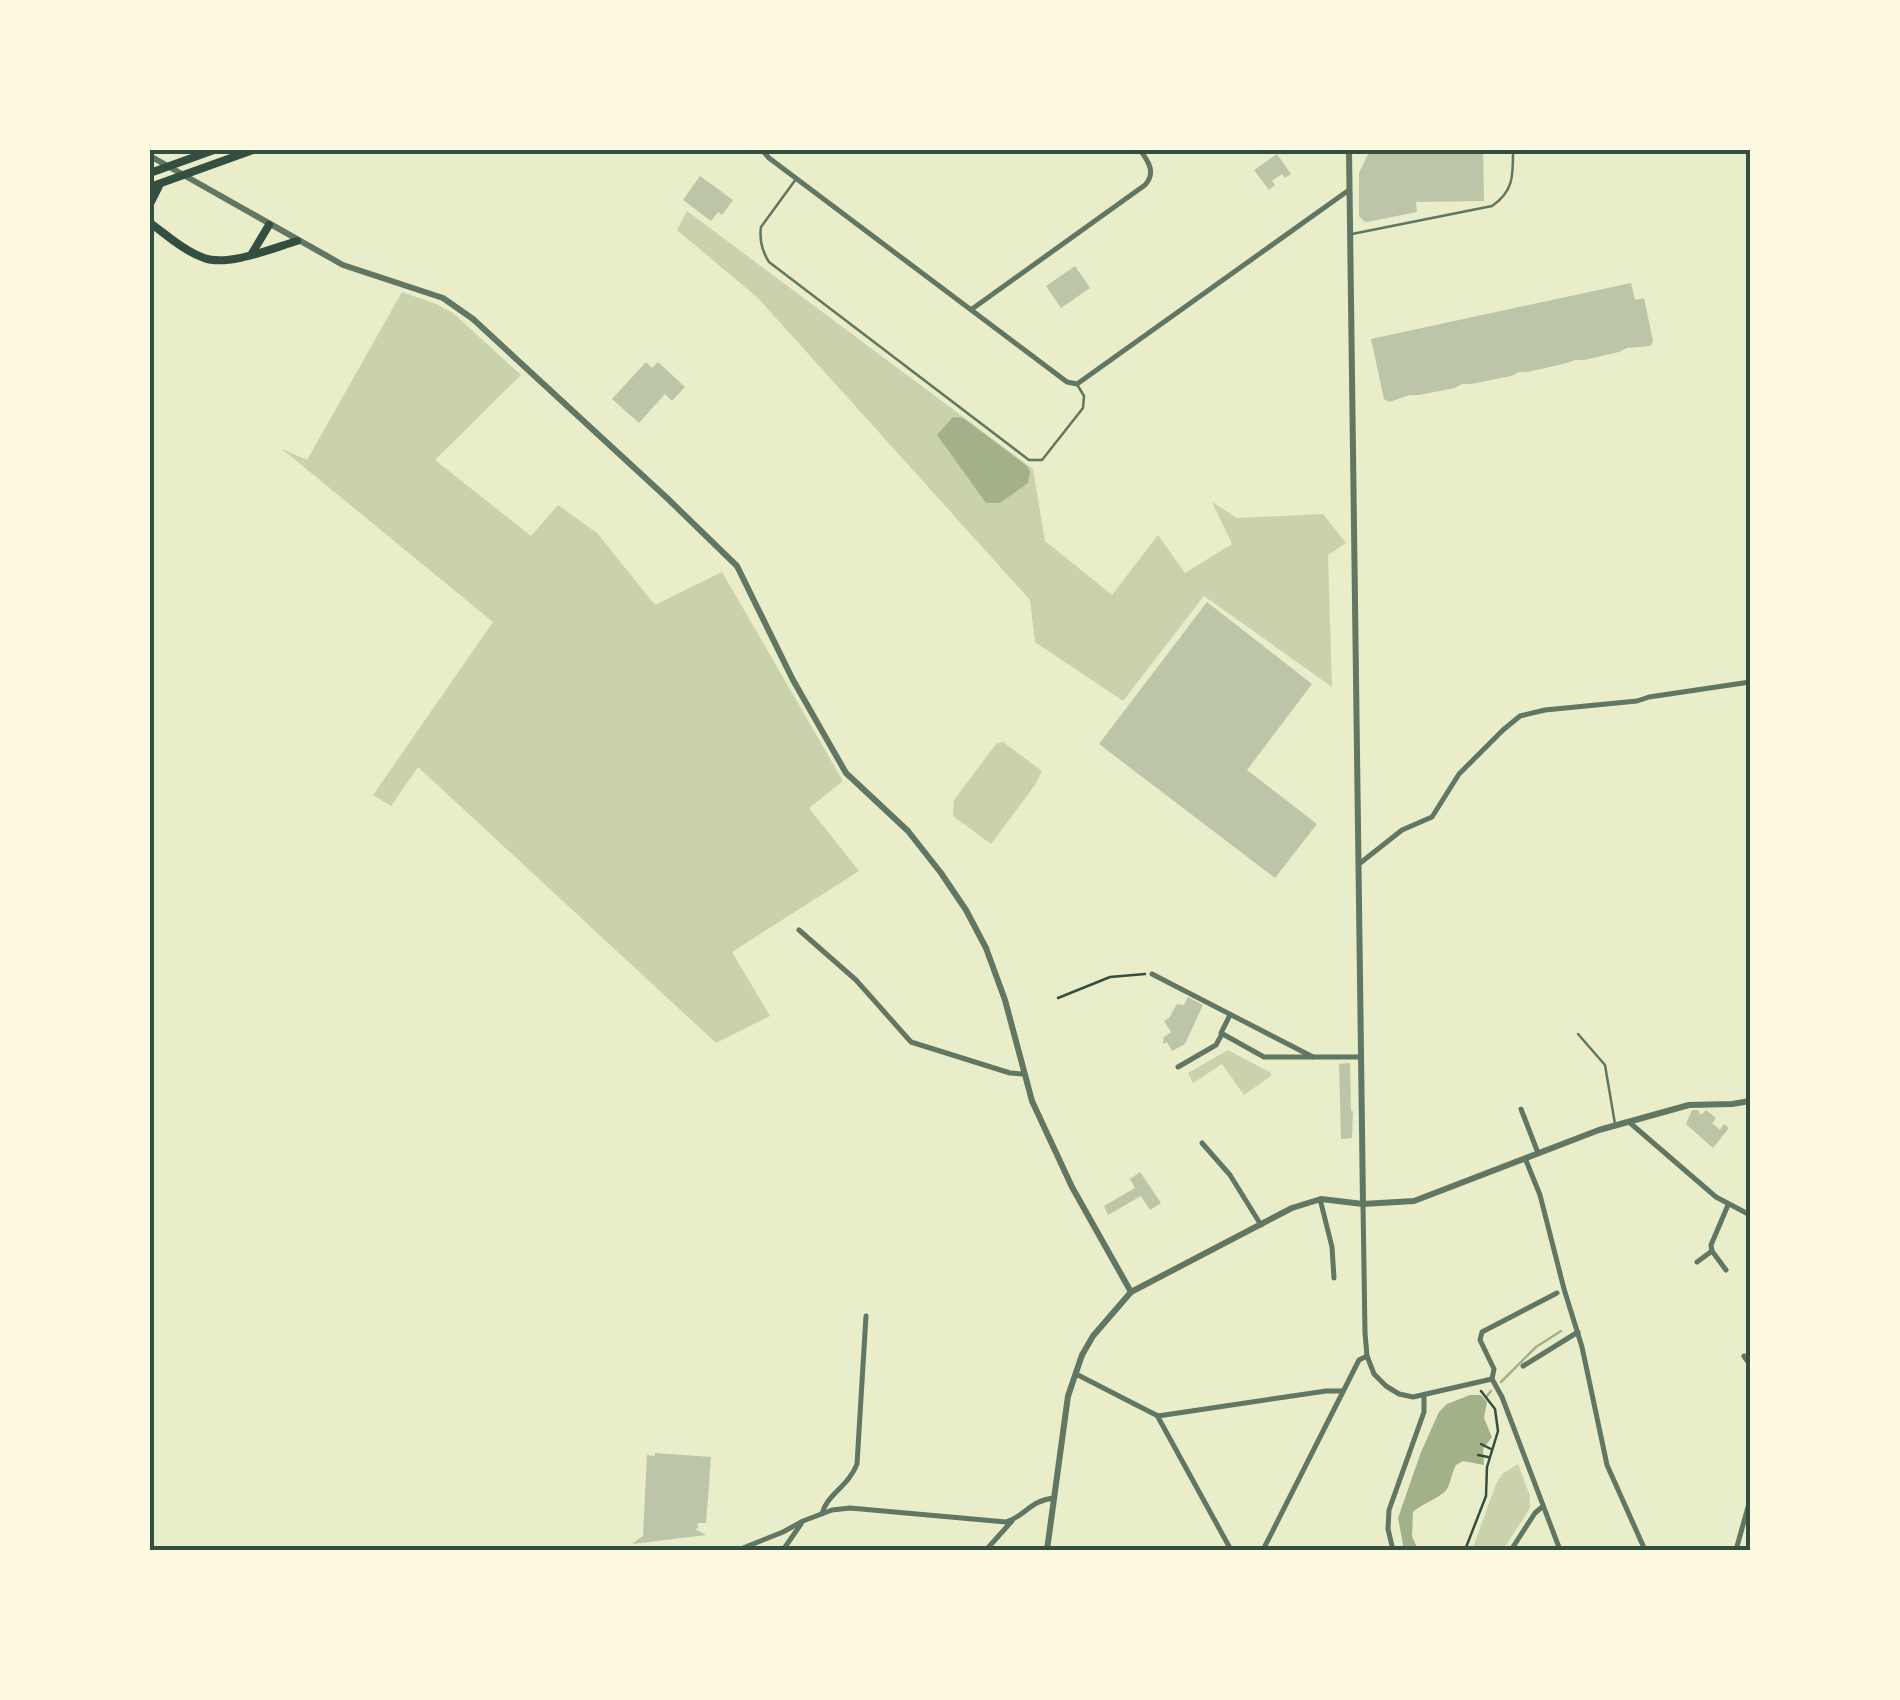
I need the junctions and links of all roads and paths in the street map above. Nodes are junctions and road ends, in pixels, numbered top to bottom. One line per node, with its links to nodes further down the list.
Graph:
1 (214, 150): 8 (main road)
2 (252, 150): 10 (main road)
3 (762, 150): 9 (street)
4 (1140, 150): 19 (street)
5 (1349, 150): 12 (street)
6 (1513, 150): 16 (lane)
7 (152, 158): 15 (street)
8 (154, 172)
9 (796, 178): 19 (street); 20 (lane)
10 (161, 183): 11 (main road); 13 (main road)
11 (150, 187)
12 (1350, 190): 16 (street); 20 (street)
13 (150, 204)
14 (152, 222): 18 (main road)
15 (270, 225): 17 (street); 18 (main road)
16 (1350, 234): 22 (street)
17 (297, 241): 18 (main road); 32 (street)
18 (251, 255)
19 (972, 310): 20 (street)
20 (1077, 384)
21 (1750, 682): 22 (street)
22 (1359, 864): 30 (street)
23 (798, 930): 32 (street)
24 (1152, 974): 25 (path); 26 (street)
25 (1058, 998)
26 (1231, 1014): 27 (street); 29 (street)
27 (1222, 1034): 29 (street); 31 (street)
28 (1578, 1034): 36 (lane)
29 (1313, 1057): 30 (street)
30 (1361, 1057): 41 (street)
31 (1178, 1067)
32 (1024, 1074): 49 (street)
33 (1750, 1101): 35 (street)
34 (1520, 1108): 38 (street)
35 (1629, 1122): 36 (street); 42 (street)
36 (1615, 1126): 38 (street)
37 (1202, 1143): 44 (street)
38 (1538, 1153): 39 (street)
39 (1525, 1158): 41 (street); 52 (street)
40 (1320, 1199): 41 (street); 44 (street); 48 (street)
41 (1363, 1204): 53 (street)
42 (1728, 1205): 43 (street); 45 (street)
43 (1750, 1214)
44 (1262, 1225): 49 (street)
45 (1712, 1251): 46 (street); 47 (street)
46 (1698, 1262)
47 (1726, 1270)
48 (1334, 1278)
49 (1131, 1292): 57 (street)
50 (1557, 1293): 58 (street)
51 (866, 1316): 72 (street)
52 (1578, 1332): 56 (street); 85 (street)
53 (1367, 1356): 60 (street); 61 (street)
54 (1744, 1356): 55 (street)
55 (1750, 1365)
56 (1523, 1366)
57 (1075, 1373): 62 (street); 69 (street)
58 (1492, 1379): 59 (street); 71 (street)
59 (1474, 1382): 61 (street); 64 (path)
60 (1344, 1392): 62 (street); 80 (street)
61 (1424, 1396): 81 (street)
62 (1158, 1416): 79 (street)
63 (1487, 1436): 64 (path)
64 (1496, 1440): 66 (path)
65 (1481, 1444): 66 (path)
66 (1492, 1450): 68 (path)
67 (1478, 1454): 68 (path)
68 (1490, 1458): 82 (path)
69 (1054, 1498): 73 (street); 78 (street)
70 (1750, 1500): 86 (street)
71 (1542, 1507): 83 (street); 84 (street)
72 (822, 1514): 73 (street); 74 (street)
73 (1014, 1519): 77 (street)
74 (803, 1521): 75 (street); 76 (street)
75 (738, 1550)
76 (783, 1550)
77 (986, 1550)
78 (1047, 1550)
79 (1232, 1550)
80 (1262, 1550)
81 (1393, 1550)
82 (1465, 1550)
83 (1511, 1550)
84 (1560, 1550)
85 (1645, 1550)
86 (1736, 1550)

